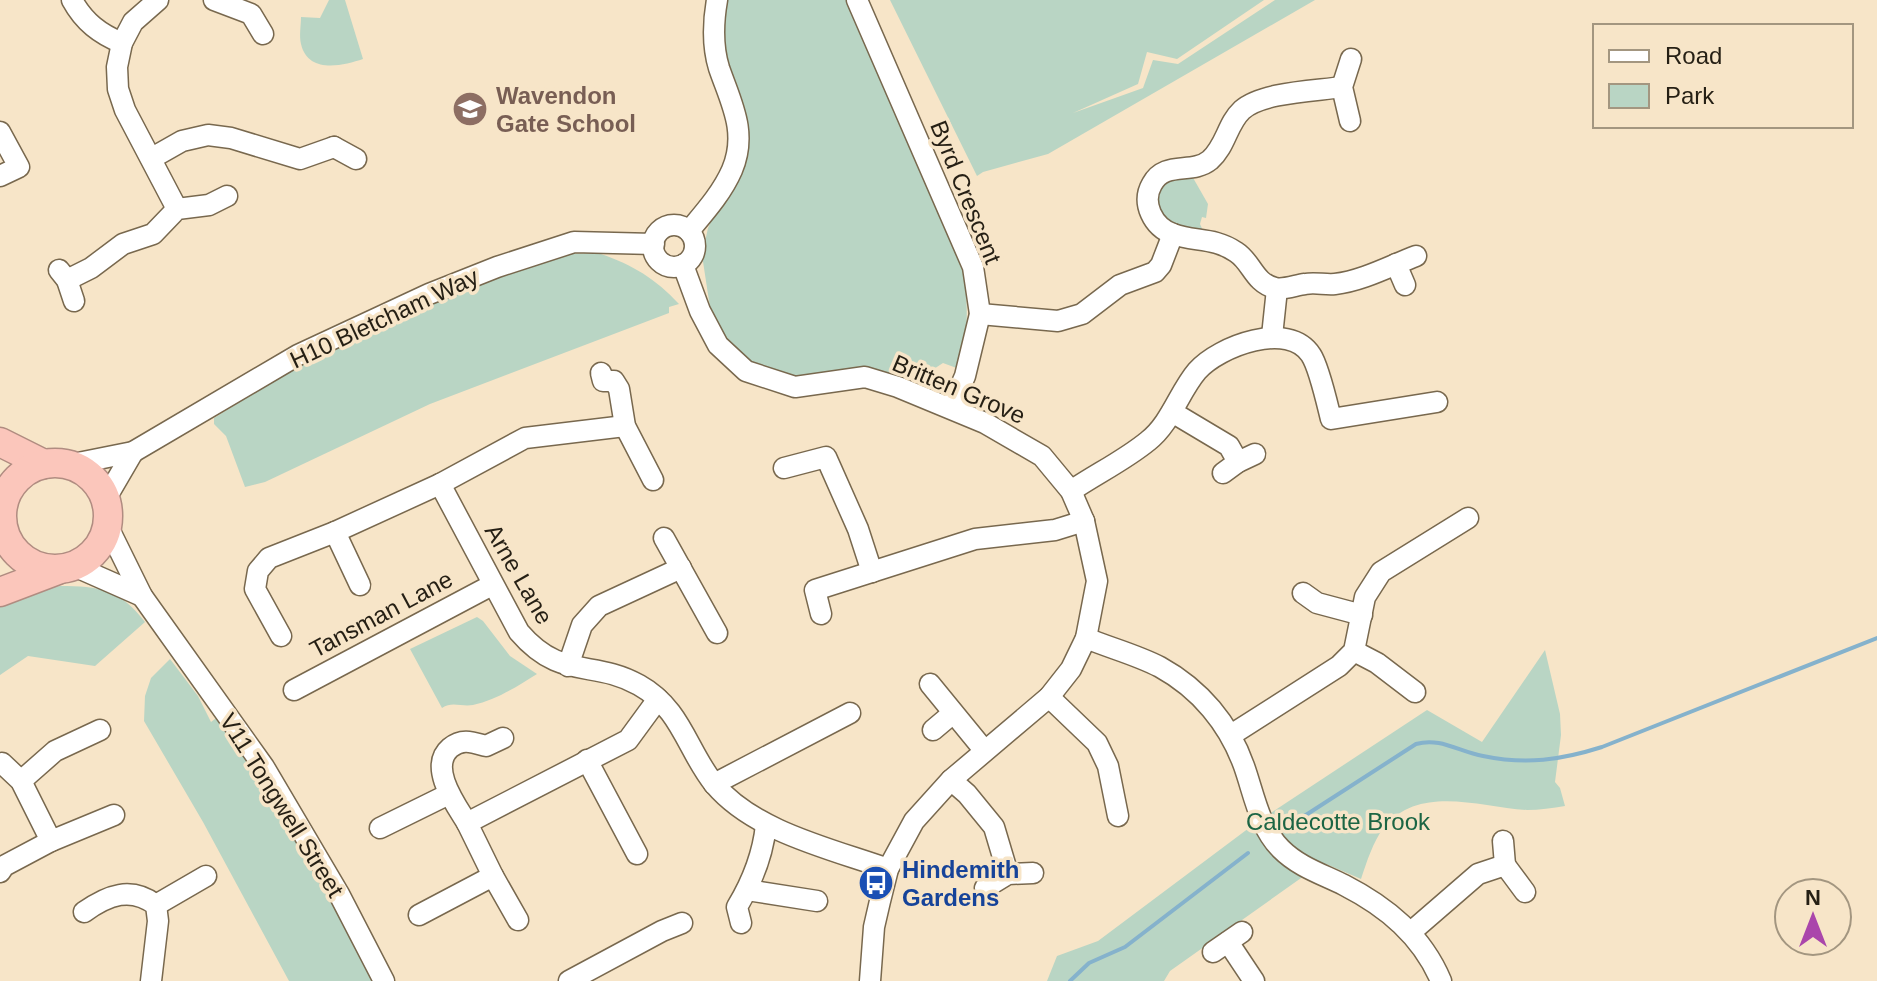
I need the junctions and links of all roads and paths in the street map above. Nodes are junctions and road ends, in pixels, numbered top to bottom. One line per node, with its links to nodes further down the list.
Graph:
1 (72, 0): 8 (street)
2 (158, 0): 8 (street)
3 (214, 0): 6 (street)
4 (717, 0): 18 (street)
5 (857, 0): 25 (street, Byrd Crescent)
6 (258, 7): 7 (street)
7 (263, 34)
8 (122, 43): 13 (street)
9 (1351, 59): 10 (street)
10 (1342, 87): 11 (street); 19 (street)
11 (1350, 121)
12 (0, 132): 15 (street)
13 (152, 158): 14 (street); 17 (street)
14 (356, 159)
15 (0, 176)
16 (227, 196): 17 (street)
17 (177, 209): 24 (street)
18 (689, 231): 20 (street); 21 (street)
19 (1173, 234): 23 (street); 25 (street)
20 (654, 244): 21 (street); 33 (street, H10 Bletcham Way)
21 (683, 265): 29 (street, Britten Grove)
22 (1405, 285): 23 (street)
23 (1277, 289): 26 (street)
24 (74, 301)
25 (980, 314): 29 (street, Byrd Crescent)
26 (1272, 336): 28 (street); 30 (street)
27 (601, 373): 31 (street)
28 (1437, 402)
29 (951, 408): 39 (street, Britten Grove)
30 (1172, 412): 34 (street); 39 (street)
31 (625, 426): 37 (street); 38 (street)
32 (0, 442): 35 (highway)
33 (133, 452): 35 (street, H10 Bletcham Way); 40 (street, H10 Bletcham Way)
34 (1239, 463)
35 (56, 464): 40 (highway); 41 (highway)
36 (784, 468): 48 (street)
37 (653, 480)
38 (440, 484): 43 (street); 50 (street, Arne Lane)
39 (1071, 491): 42 (street, Britten Grove)
40 (106, 512): 46 (highway); 53 (street, V11 Tongwell Street)
41 (1, 520): 46 (highway)
42 (1084, 521): 48 (street); 58 (street, Britten Grove)
43 (335, 532): 49 (street); 57 (street)
44 (664, 538): 47 (street)
45 (1464, 547): 55 (street)
46 (67, 568): 51 (highway); 53 (street)
47 (681, 568): 56 (street); 60 (street)
48 (872, 572): 54 (street)
49 (360, 585)
50 (492, 585): 60 (street, Arne Lane); 62 (street, Tansman Lane)
51 (0, 592)
52 (1303, 593): 55 (street)
53 (142, 596): 109 (street, V11 Tongwell Street)
54 (821, 614)
55 (1362, 615): 59 (street)
56 (717, 633)
57 (281, 636)
58 (1086, 638): 64 (street, Britten Grove); 70 (street)
59 (1354, 651): 63 (street); 70 (street)
60 (568, 666): 65 (street, Arne Lane)
61 (930, 684): 67 (street)
62 (294, 690)
63 (1415, 692)
64 (1049, 697): 72 (street, Britten Grove); 79 (street)
65 (658, 699): 73 (street); 77 (street, Arne Lane)
66 (850, 713): 77 (street)
67 (952, 714): 69 (street); 72 (street)
68 (100, 730): 76 (street)
69 (933, 730)
70 (1231, 735): 106 (street)
71 (503, 738): 78 (street)
72 (984, 750): 75 (street, Britten Grove)
73 (587, 760): 83 (street); 88 (street)
74 (2, 763): 76 (street)
75 (951, 780): 90 (street, Britten Grove); 93 (street)
76 (21, 781): 86 (street)
77 (714, 784): 84 (street, Arne Lane)
78 (449, 794): 83 (street); 85 (street)
79 (1112, 794): 80 (street); 82 (street)
80 (1091, 798)
81 (114, 815): 86 (street)
82 (1118, 816)
83 (467, 823): 95 (street)
84 (766, 825): 90 (street, Arne Lane); 97 (street)
85 (380, 828)
86 (51, 841): 91 (street)
87 (1503, 841): 89 (street)
88 (637, 854)
89 (1505, 865): 98 (street); 106 (street)
90 (888, 869): 111 (street, Britten Grove)
91 (0, 872)
92 (1033, 873): 93 (street)
93 (1008, 874): 96 (street)
94 (206, 876): 100 (street)
95 (493, 876): 102 (street); 103 (street)
96 (985, 888)
97 (747, 890): 99 (street); 105 (street)
98 (1525, 892)
99 (817, 901)
100 (156, 905): 101 (street); 108 (street)
101 (84, 912)
102 (419, 915)
103 (518, 920)
104 (682, 923): 110 (street)
105 (741, 923)
106 (1411, 932): 113 (street)
107 (1228, 942): 112 (street)
108 (151, 981)
109 (384, 981)
110 (569, 981)
111 (870, 981)
112 (1254, 981)
113 (1441, 981)

